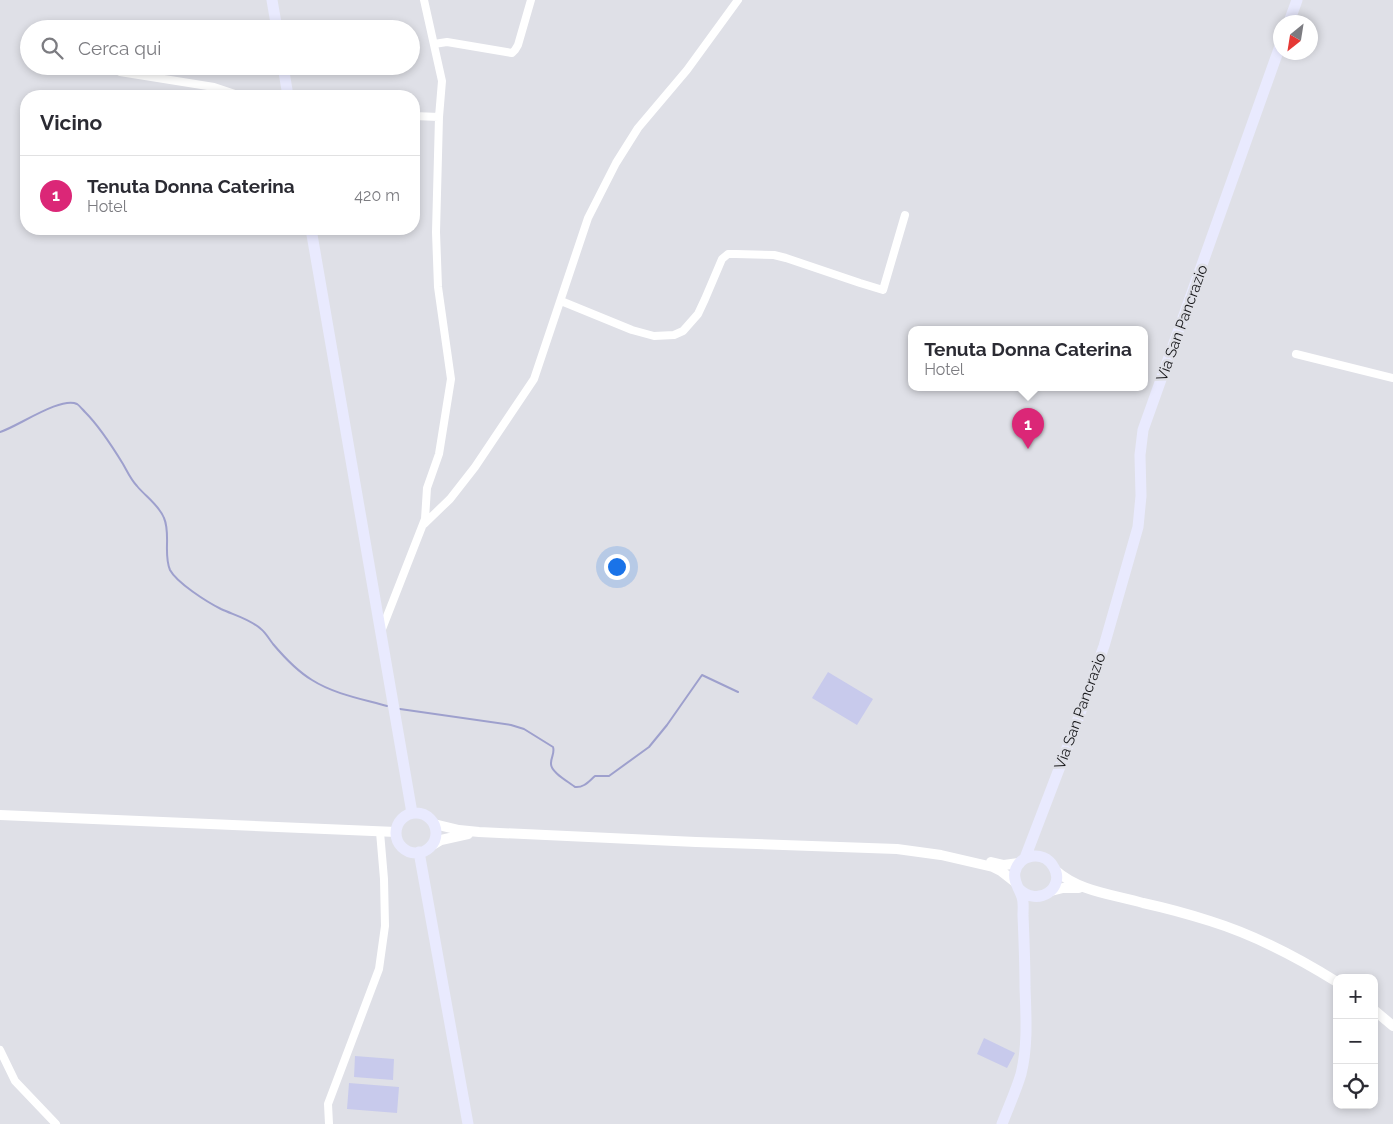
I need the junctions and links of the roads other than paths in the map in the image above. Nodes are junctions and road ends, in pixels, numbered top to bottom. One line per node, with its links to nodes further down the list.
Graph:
1 (272, 0): 7 (main road)
2 (424, 0): 8 (street)
3 (531, 0): 8 (street)
4 (738, 0): 18 (street)
5 (1297, 0): 6 (main road)
6 (1292, 15)
7 (275, 20)
8 (434, 44): 15 (street)
9 (1275, 60): 26 (main road, Via San Pancrazio)
10 (139, 75): 12 (street)
11 (284, 75): 13 (main road)
12 (223, 90)
13 (287, 90)
14 (420, 116): 15 (street)
15 (439, 117): 21 (street)
16 (905, 215): 18 (street)
17 (312, 235): 22 (main road)
18 (561, 301): 21 (street)
19 (1296, 354): 20 (street)
20 (1393, 378)
21 (423, 526): 22 (street)
22 (381, 631): 23 (main road)
23 (412, 813): 25 (main road); 28 (main road)
24 (0, 815): 27 (street)
25 (434, 824): 29 (street); 30 (main road)
26 (1034, 831): 32 (main road); 33 (main road, Via San Pancrazio)
27 (380, 832): 28 (street); 45 (street)
28 (396, 832): 31 (main road)
29 (479, 832): 30 (street); 34 (street)
30 (431, 846): 31 (main road)
31 (420, 852): 46 (main road)
32 (1039, 856): 33 (main road); 35 (main road)
33 (1022, 861): 34 (street); 36 (main road)
34 (974, 862): 36 (street)
35 (1055, 870): 37 (street); 38 (main road)
36 (1016, 885): 38 (main road); 39 (main road)
37 (1088, 889): 38 (street); 40 (street)
38 (1047, 893): 39 (main road)
39 (1024, 916): 47 (main road)
40 (1333, 980)
41 (1378, 1013): 42 (street)
42 (1393, 1026)
43 (0, 1050): 44 (street)
44 (56, 1124)
45 (329, 1124)
46 (468, 1124)
47 (1002, 1124)

